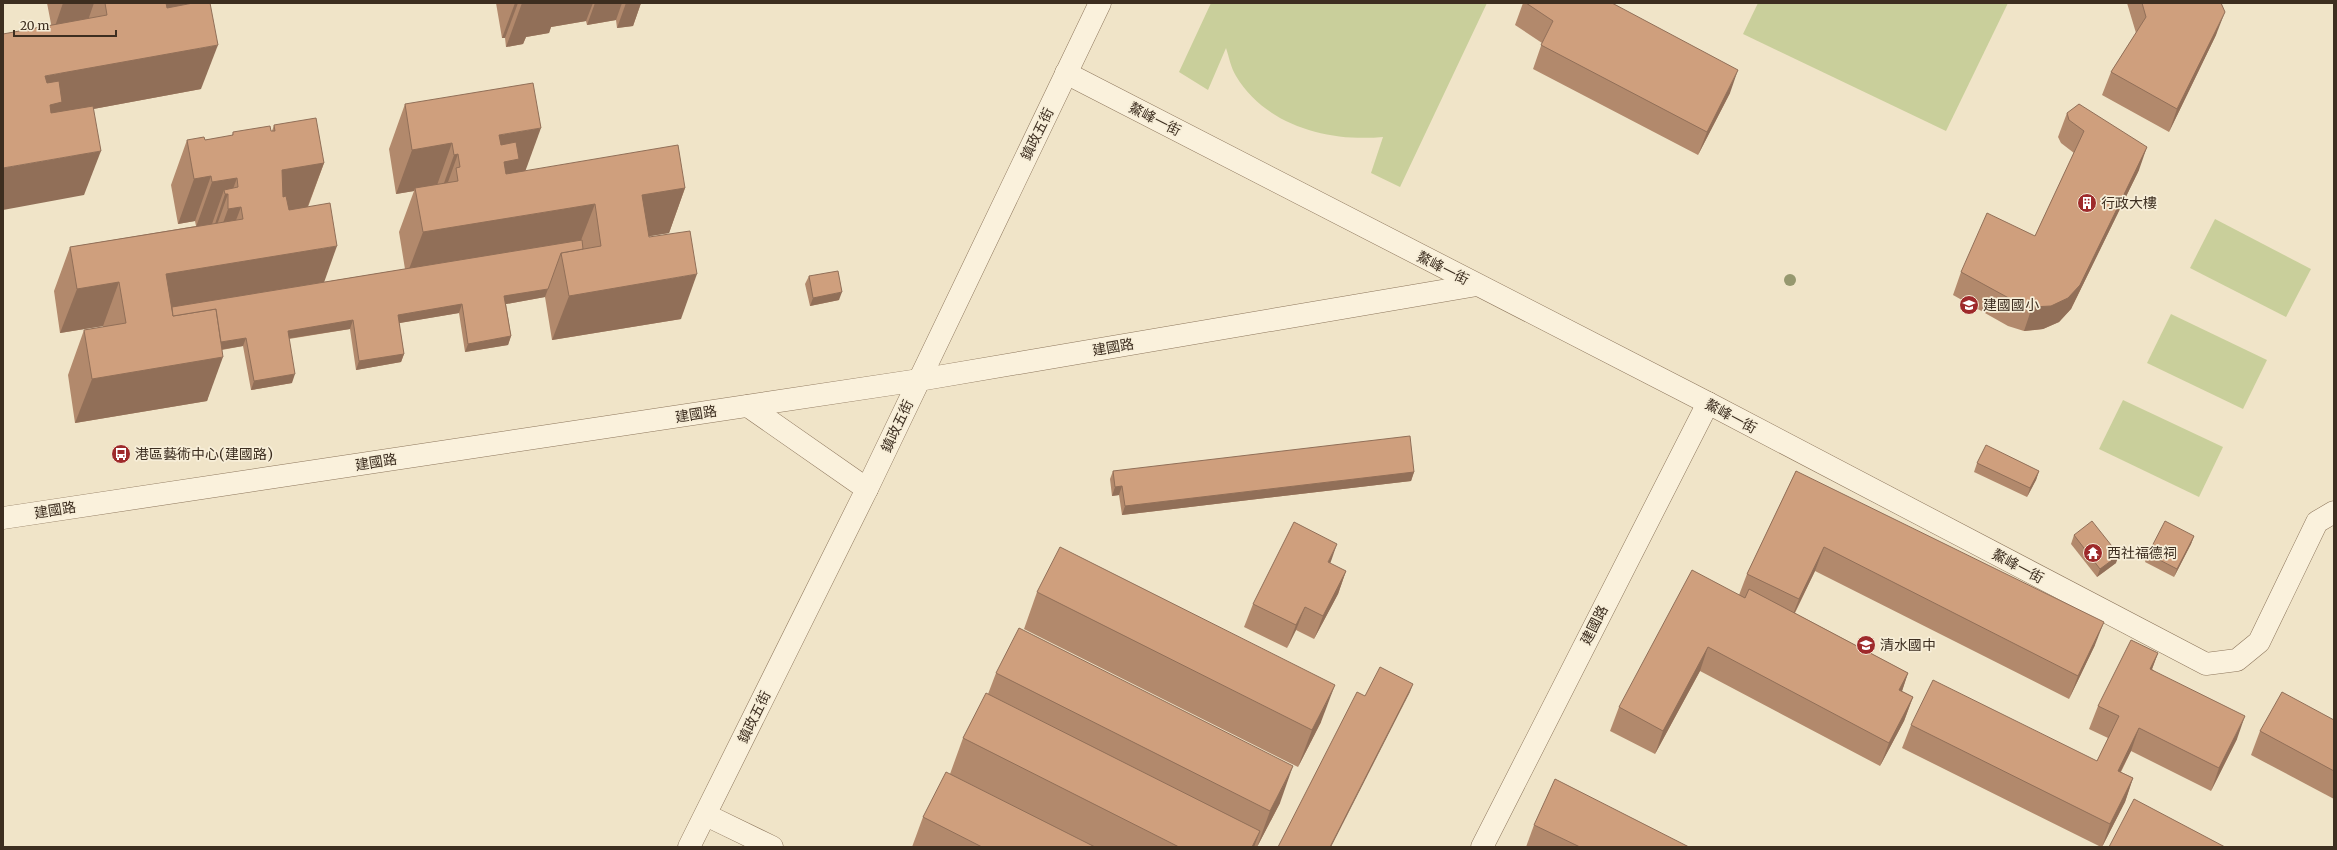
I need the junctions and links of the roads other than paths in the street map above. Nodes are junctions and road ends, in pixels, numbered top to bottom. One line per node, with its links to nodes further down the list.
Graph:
1 (1100, 3): 2 (street, 鎮政五街)
2 (1066, 73): 3 (street, 鰲峰一街); 4 (street, 鎮政五街)
3 (1477, 285): 4 (street, 建國路); 5 (street, 鰲峰一街)
4 (919, 380): 6 (street, 建國路); 7 (street, 鎮政五街)
5 (1708, 404): 8 (street, 鰲峰一街); 13 (street, 建國路)
6 (748, 406): 7 (street); 9 (street, 建國路)
7 (867, 489): 10 (street, 鎮政五街)
8 (2334, 512)
9 (3, 518)
10 (706, 815): 11 (street, 鎮政五街); 12 (street)
11 (690, 847)
12 (772, 847)
13 (1482, 847)

